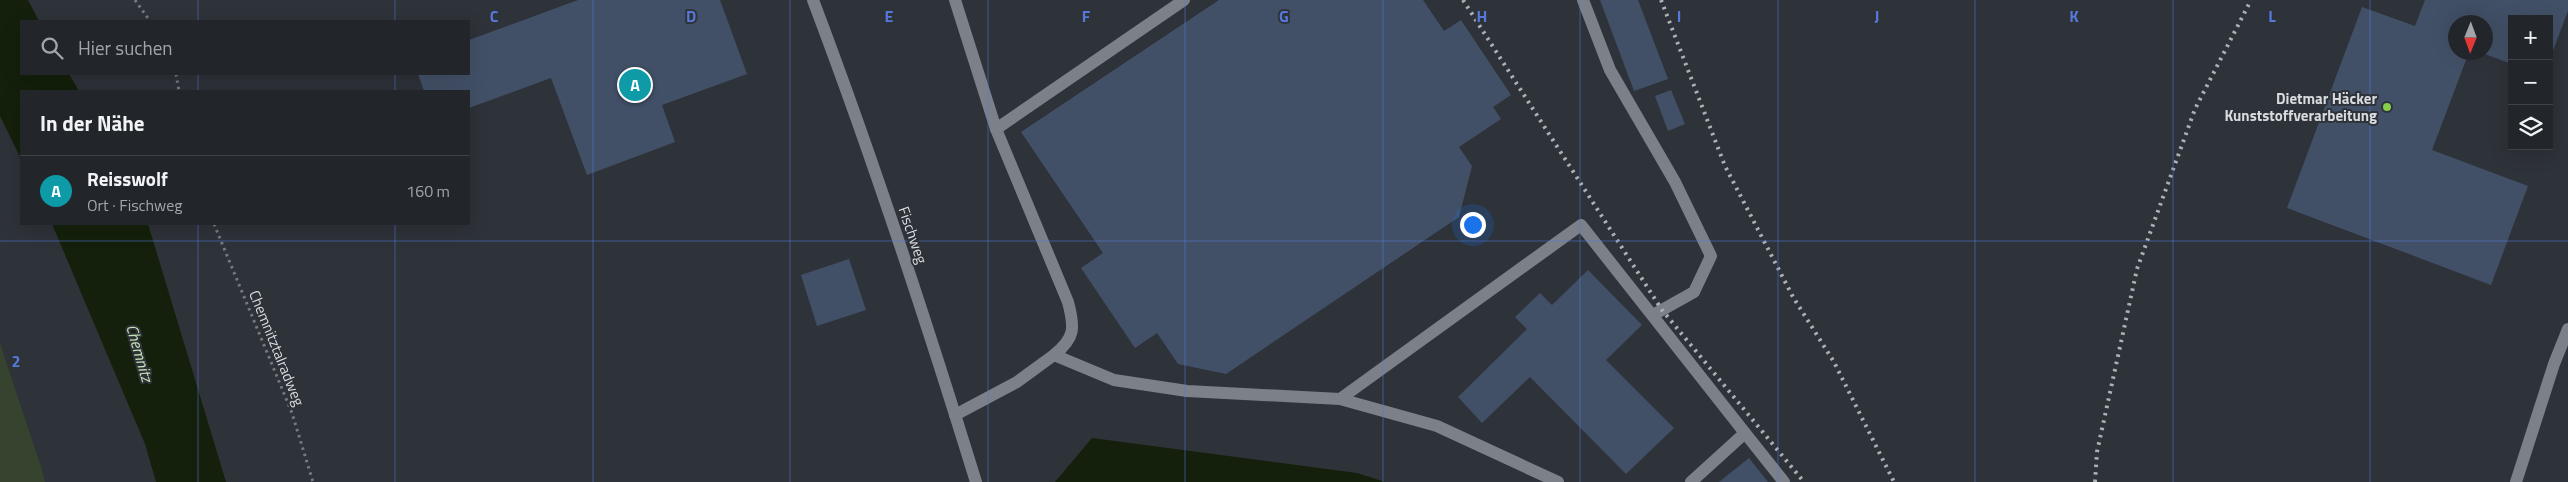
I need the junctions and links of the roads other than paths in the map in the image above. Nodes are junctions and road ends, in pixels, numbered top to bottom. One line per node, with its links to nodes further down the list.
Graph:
1 (813, 0): 10 (street, Fischweg)
2 (955, 0): 5 (street)
3 (1184, 0): 5 (street)
4 (1583, 0): 6 (street)
5 (996, 130): 8 (street)
6 (1653, 315): 9 (street); 11 (street)
7 (2568, 329): 16 (street)
8 (1054, 355): 9 (street); 10 (street)
9 (1340, 399): 13 (street)
10 (955, 415): 12 (street, Fischweg)
11 (1745, 433): 14 (street); 15 (street)
12 (976, 482)
13 (1558, 482)
14 (1691, 482)
15 (1784, 482)
16 (2516, 482)

